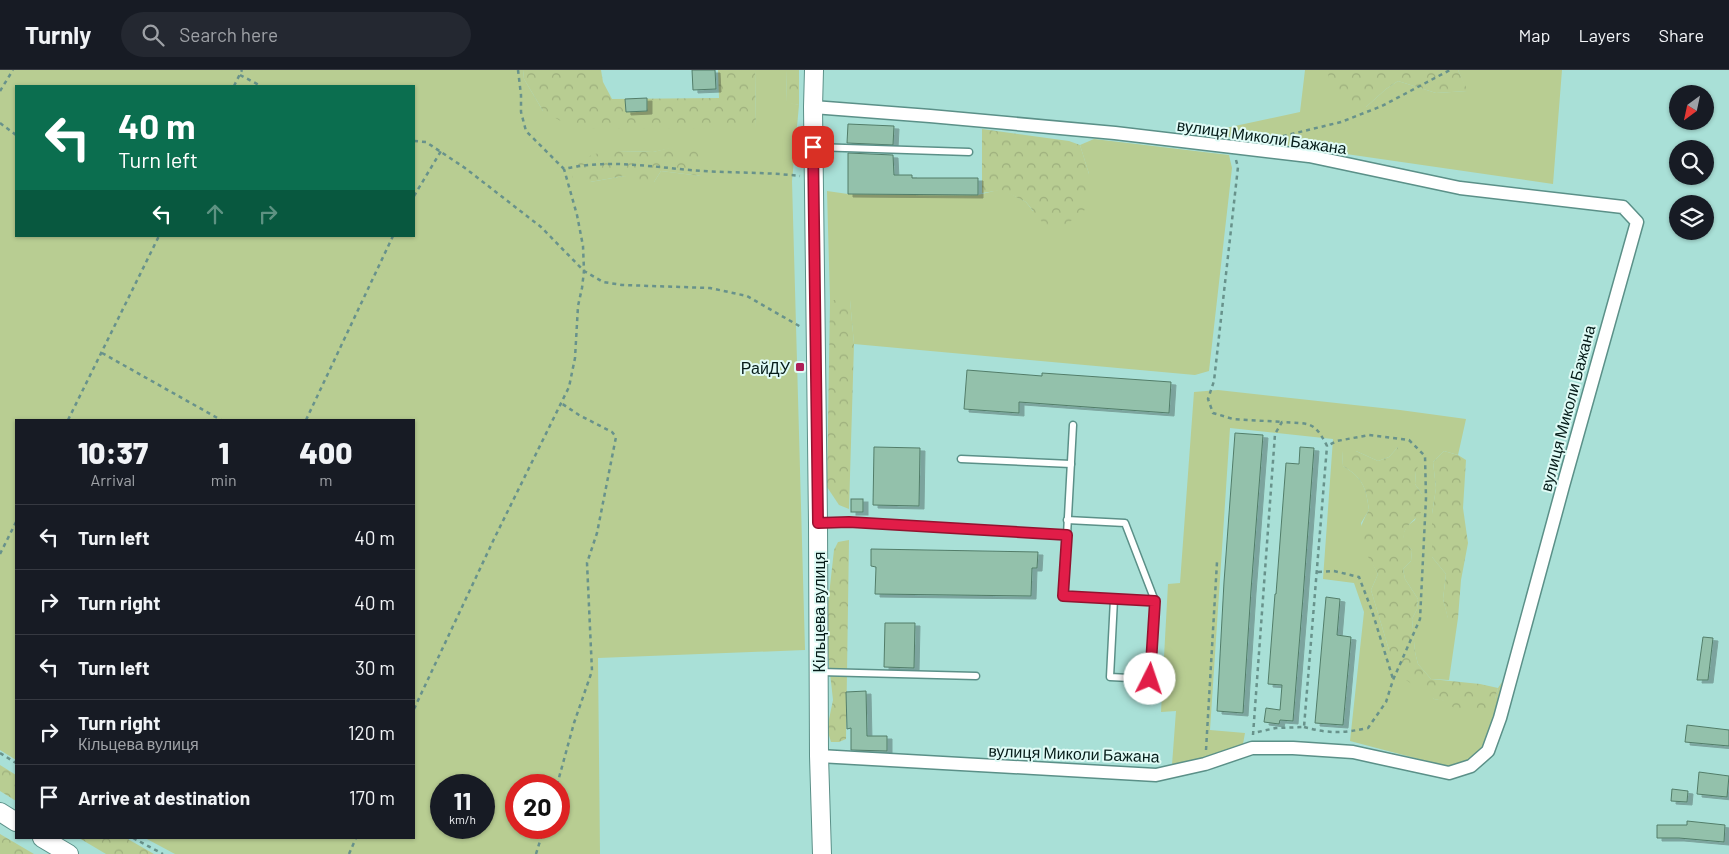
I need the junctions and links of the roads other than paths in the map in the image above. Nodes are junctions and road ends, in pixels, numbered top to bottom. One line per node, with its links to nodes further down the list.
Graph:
1 (814, 70): 2 (street, Кільцева вулиця)
2 (812, 107): 3 (street, Кільцева вулиця); 15 (street, вулиця Миколи Бажана)
3 (813, 147): 4 (lane); 9 (street, Кільцева вулиця)
4 (969, 152)
5 (1073, 425): 7 (lane)
6 (961, 459): 7 (lane)
7 (1071, 464): 8 (lane)
8 (1068, 520): 10 (lane); 12 (lane)
9 (818, 523): 10 (lane); 13 (street, Кільцева вулиця)
10 (1067, 535): 11 (lane)
11 (1114, 599): 12 (lane); 12 (lane)
12 (1155, 601)
13 (819, 672): 14 (lane); 15 (street, Кільцева вулиця)
14 (976, 676)
15 (819, 756): 20 (street, Кільцева вулиця)
16 (0, 812): 17 (street)
17 (15, 821)
18 (44, 839): 19 (street)
19 (69, 854)
20 (822, 854)

